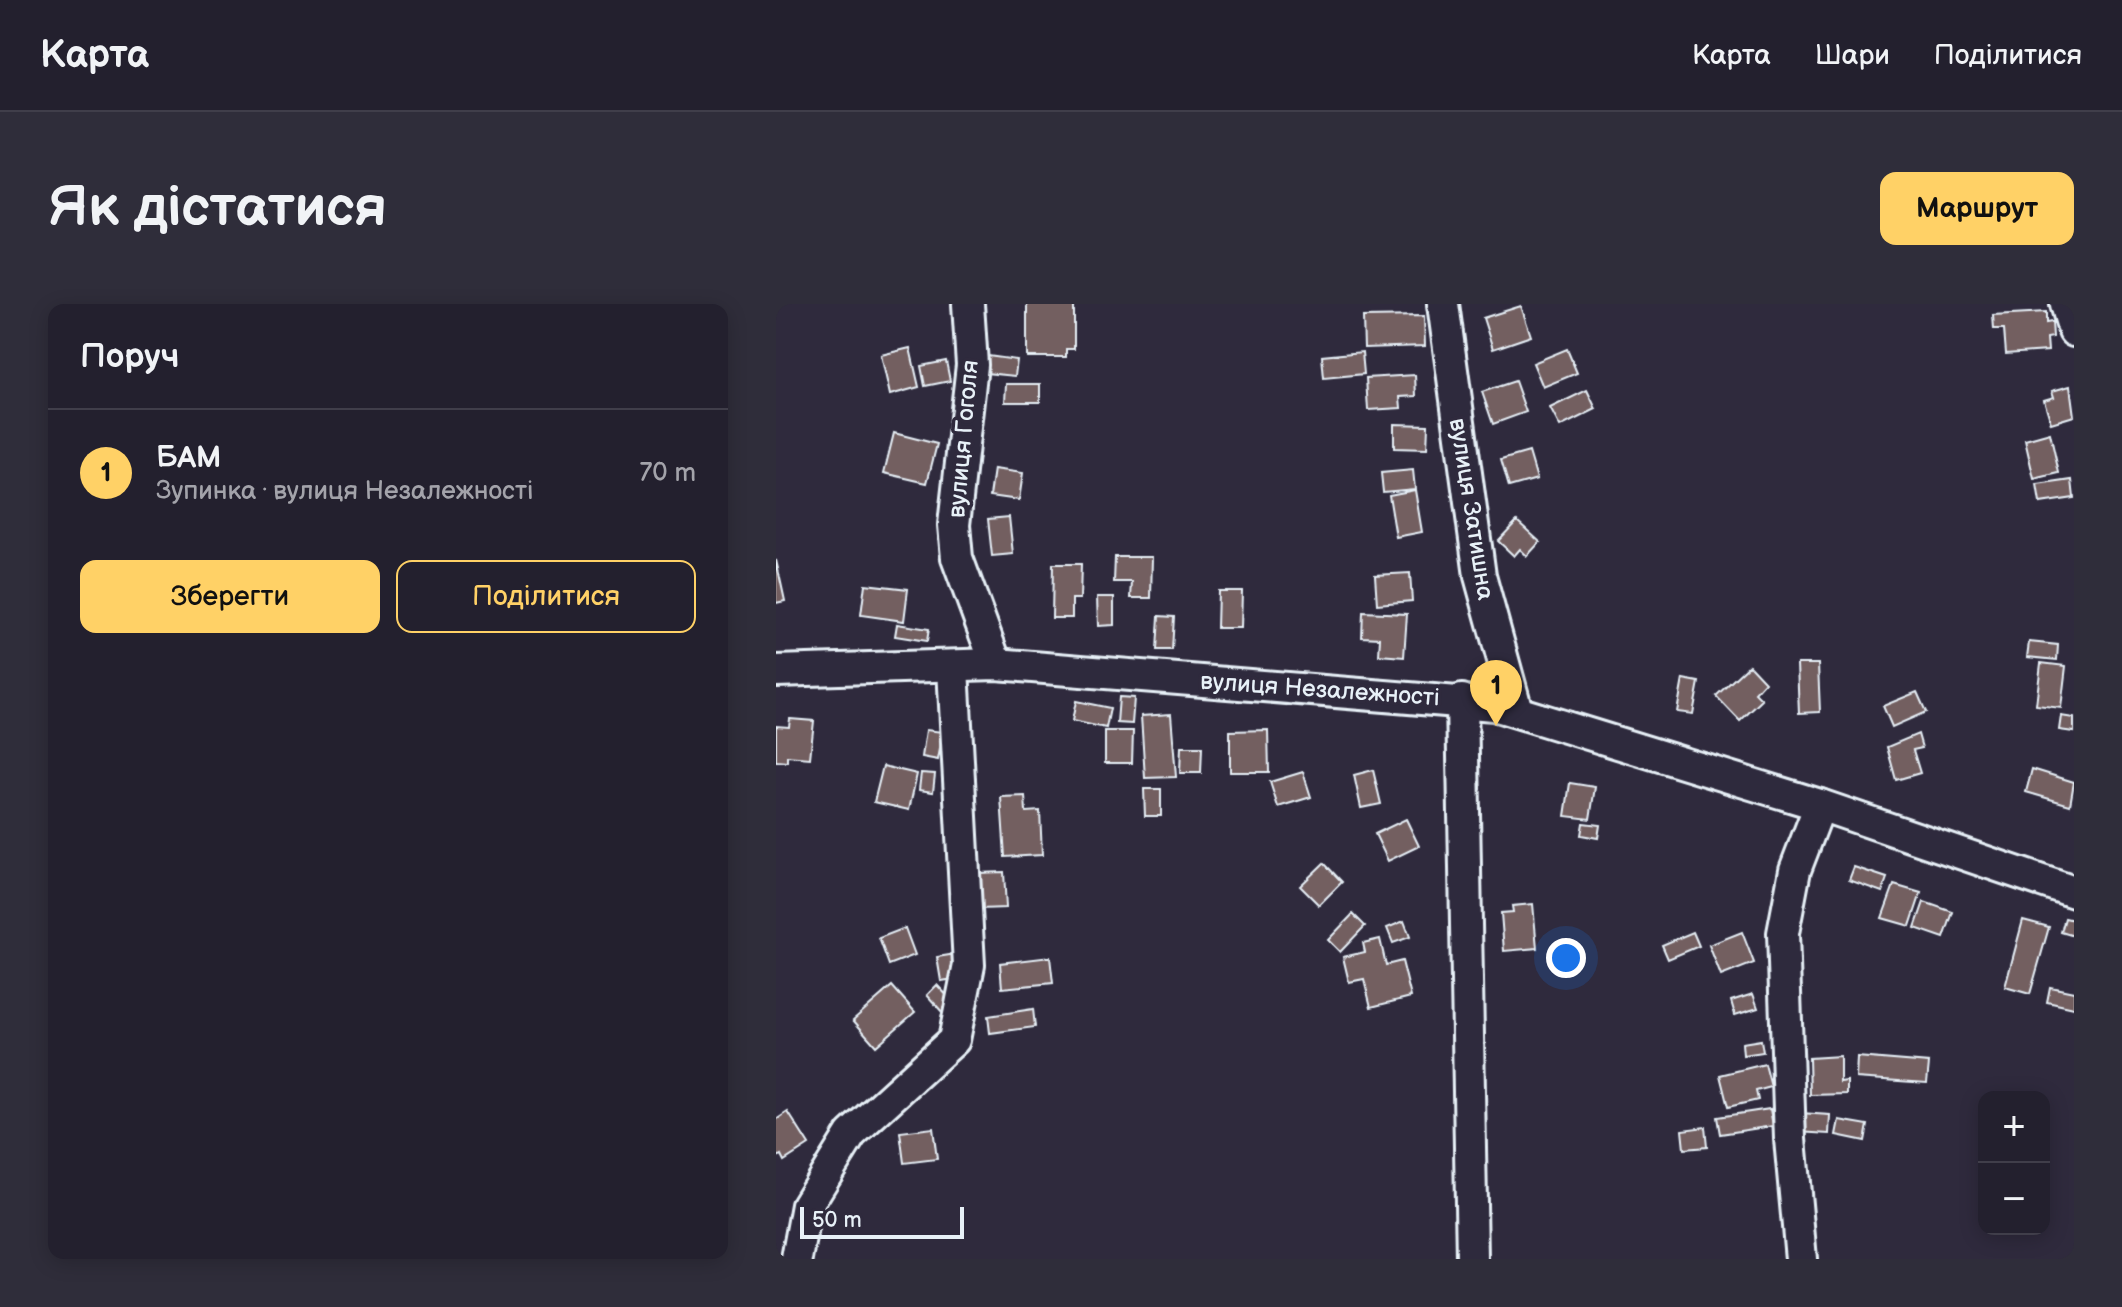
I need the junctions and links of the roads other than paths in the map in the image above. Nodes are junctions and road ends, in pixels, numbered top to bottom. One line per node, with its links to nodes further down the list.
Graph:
1 (968, 304): 5 (street, вулиця Гоголя)
2 (1443, 304): 9 (street, вулиця Затишна)
3 (2066, 304): 4 (street)
4 (2074, 331)
5 (996, 664): 6 (street, вулиця Незалежності); 8 (street, вулиця Незалежності)
6 (953, 668): 7 (street, вулиця Незалежності); 12 (street)
7 (776, 671)
8 (1462, 700): 9 (street, вулиця Незалежності); 13 (street)
9 (1517, 711): 10 (street, вулиця Незалежності)
10 (1820, 805): 11 (street, вулиця Незалежності); 14 (street)
11 (2074, 892)
12 (797, 1259)
13 (1472, 1259)
14 (1801, 1259)

